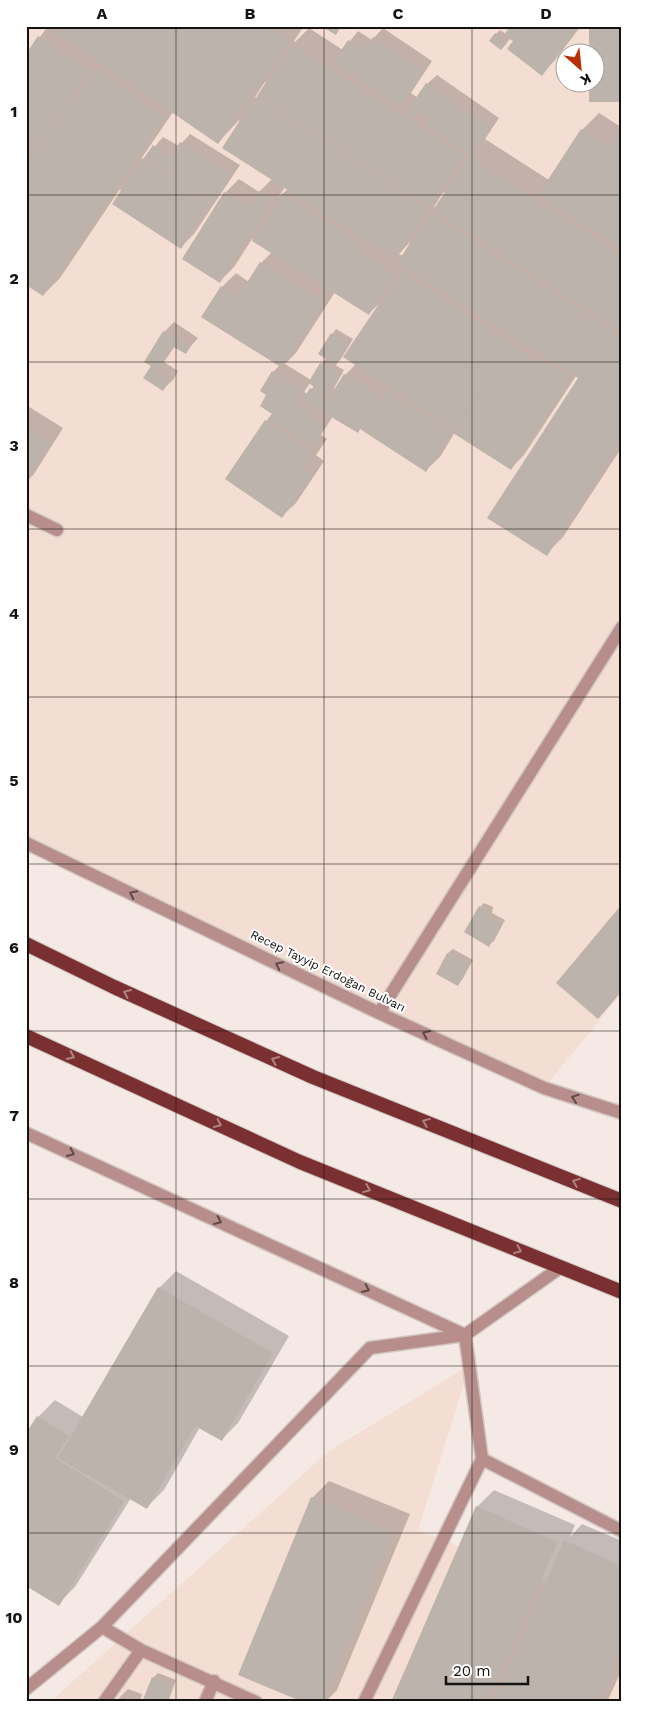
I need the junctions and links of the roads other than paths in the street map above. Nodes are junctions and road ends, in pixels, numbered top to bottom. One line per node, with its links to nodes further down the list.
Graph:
1 (26, 515): 2 (street)
2 (57, 530)
3 (622, 627): 6 (street)
4 (26, 843): 6 (street, Recep Tayyip Erdoğan Bulvarı, one-way to 4)
5 (26, 944): 10 (highway, one-way to 5)
6 (379, 1013): 8 (street, Recep Tayyip Erdoğan Bulvarı, one-way to 6)
7 (26, 1036): 11 (highway, one-way to 11)
8 (622, 1113)
9 (26, 1133): 13 (street, one-way to 13)
10 (622, 1200)
11 (561, 1267): 12 (highway); 13 (street)
12 (622, 1292)
13 (466, 1335): 14 (street); 16 (street)
14 (482, 1459): 15 (street); 23 (street)
15 (622, 1531)
16 (102, 1626): 17 (street); 19 (street)
17 (141, 1650): 18 (street); 20 (street)
18 (214, 1682): 21 (street); 22 (street)
19 (26, 1689)
20 (104, 1702)
21 (205, 1702)
22 (256, 1702)
23 (364, 1702)

